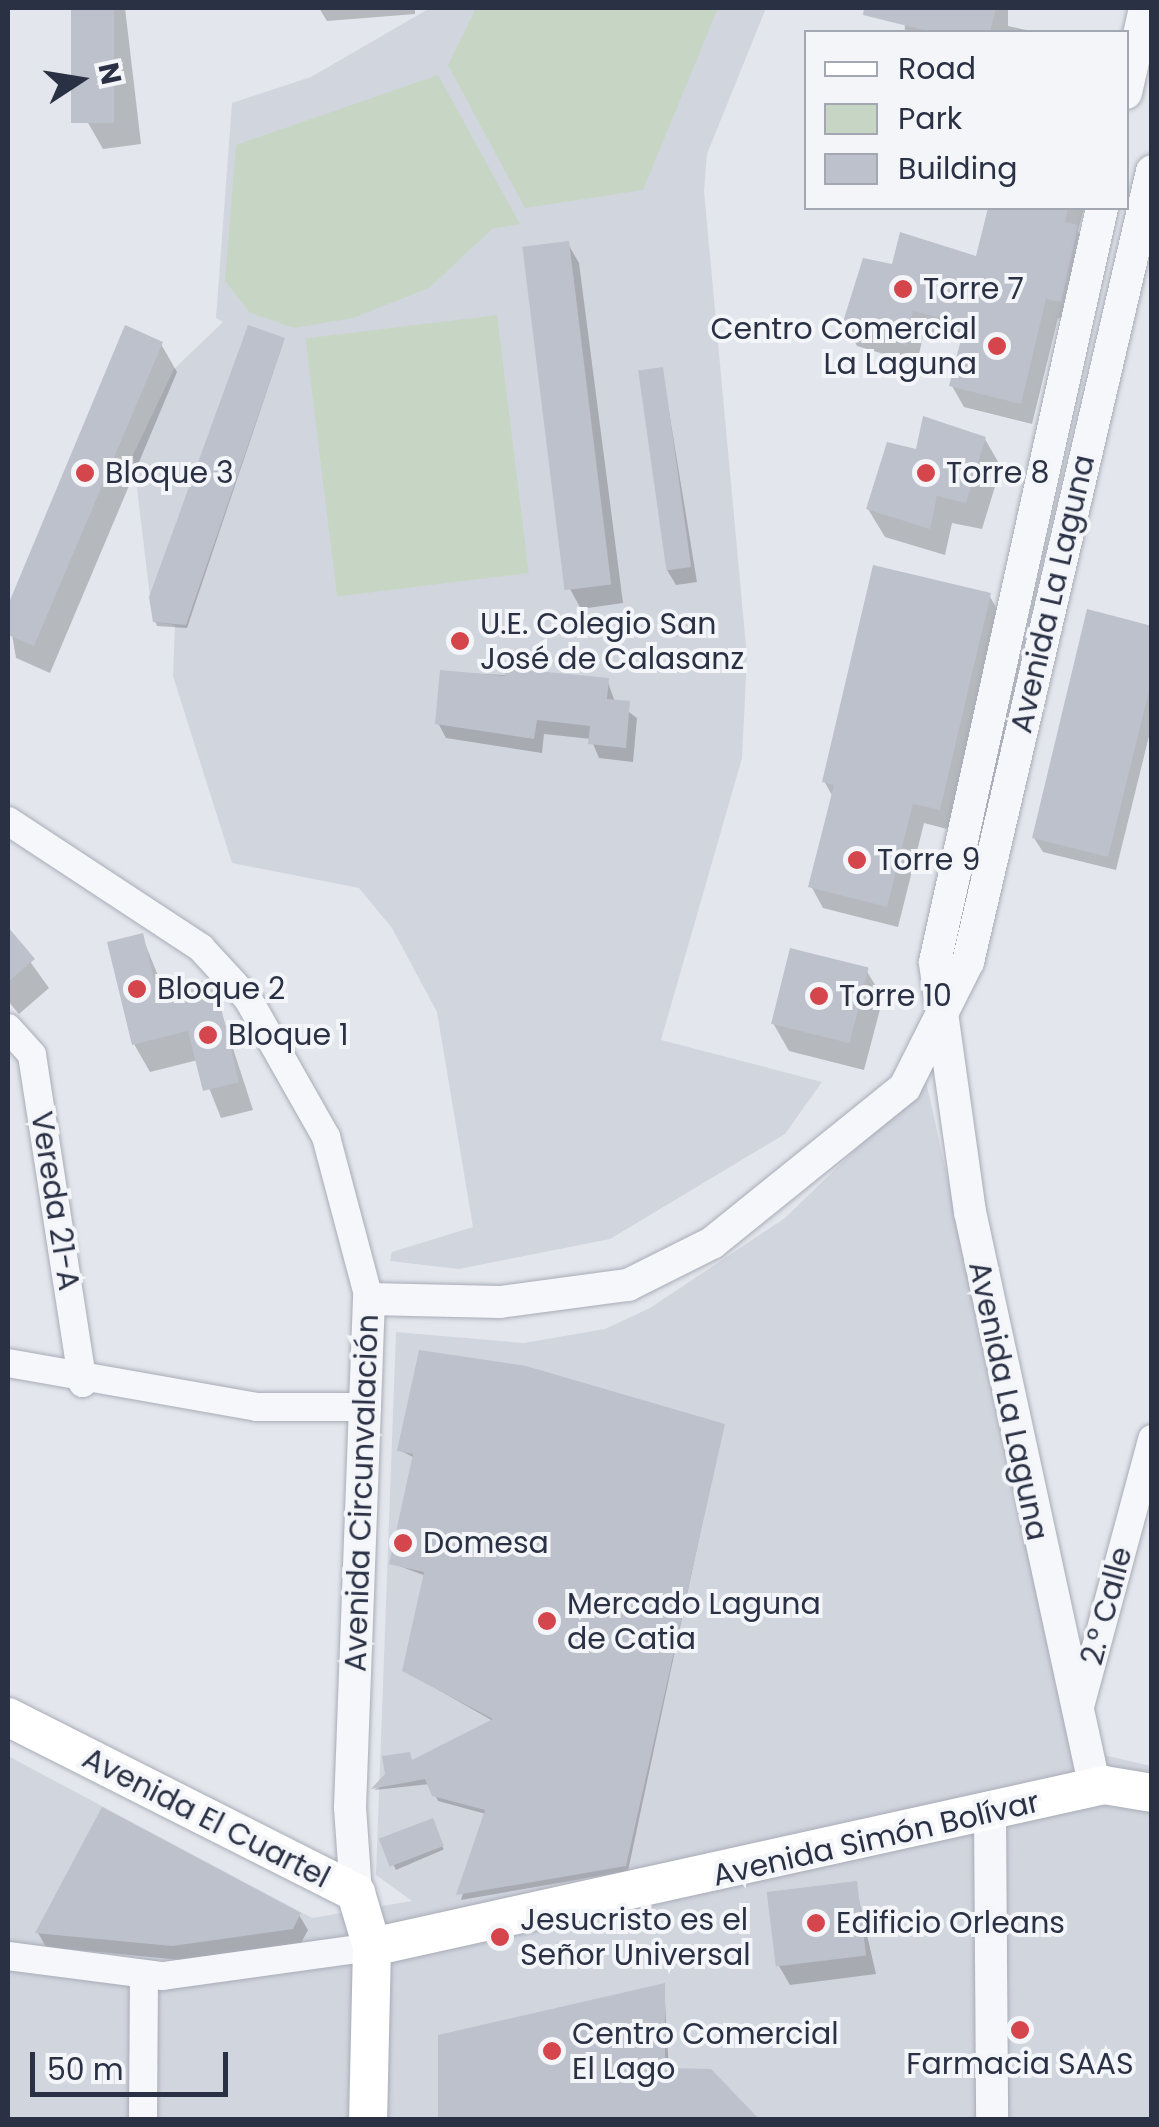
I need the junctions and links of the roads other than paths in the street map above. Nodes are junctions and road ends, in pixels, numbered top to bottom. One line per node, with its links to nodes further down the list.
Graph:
1 (1146, 8): 2 (street)
2 (1129, 80)
3 (1152, 171): 6 (street, Avenida La Laguna)
4 (1102, 210): 6 (street, Avenida La Laguna)
5 (8, 821): 8 (street, Avenida Circunvalación)
6 (941, 1011): 8 (street, Avenida La Laguna); 13 (street, Avenida La Laguna)
7 (8, 1028): 10 (street, Vereda 21-A)
8 (369, 1299): 11 (street, Avenida Circunvalación)
9 (8, 1363): 10 (street)
10 (83, 1383): 11 (street)
11 (367, 1408): 18 (street, Avenida Circunvalación)
12 (1152, 1439): 13 (street, 2.° Calle)
13 (1078, 1715): 15 (street, Avenida La Laguna)
14 (8, 1717): 18 (main road, Avenida El Cuartel)
15 (1095, 1788): 16 (main road, Avenida Simón Bolívar); 17 (main road, Avenida Simón Bolívar)
16 (1152, 1793)
17 (990, 1814): 19 (main road, Avenida Simón Bolívar); 24 (street)
18 (356, 1893): 19 (main road, Avenida El Cuartel)
19 (372, 1946): 21 (street, Avenida Simón Bolívar); 23 (main road, Avenida El Cuartel)
20 (8, 1956): 21 (street, Avenida Simón Bolívar)
21 (144, 1975): 22 (street)
22 (144, 2120)
23 (368, 2120)
24 (992, 2120)

